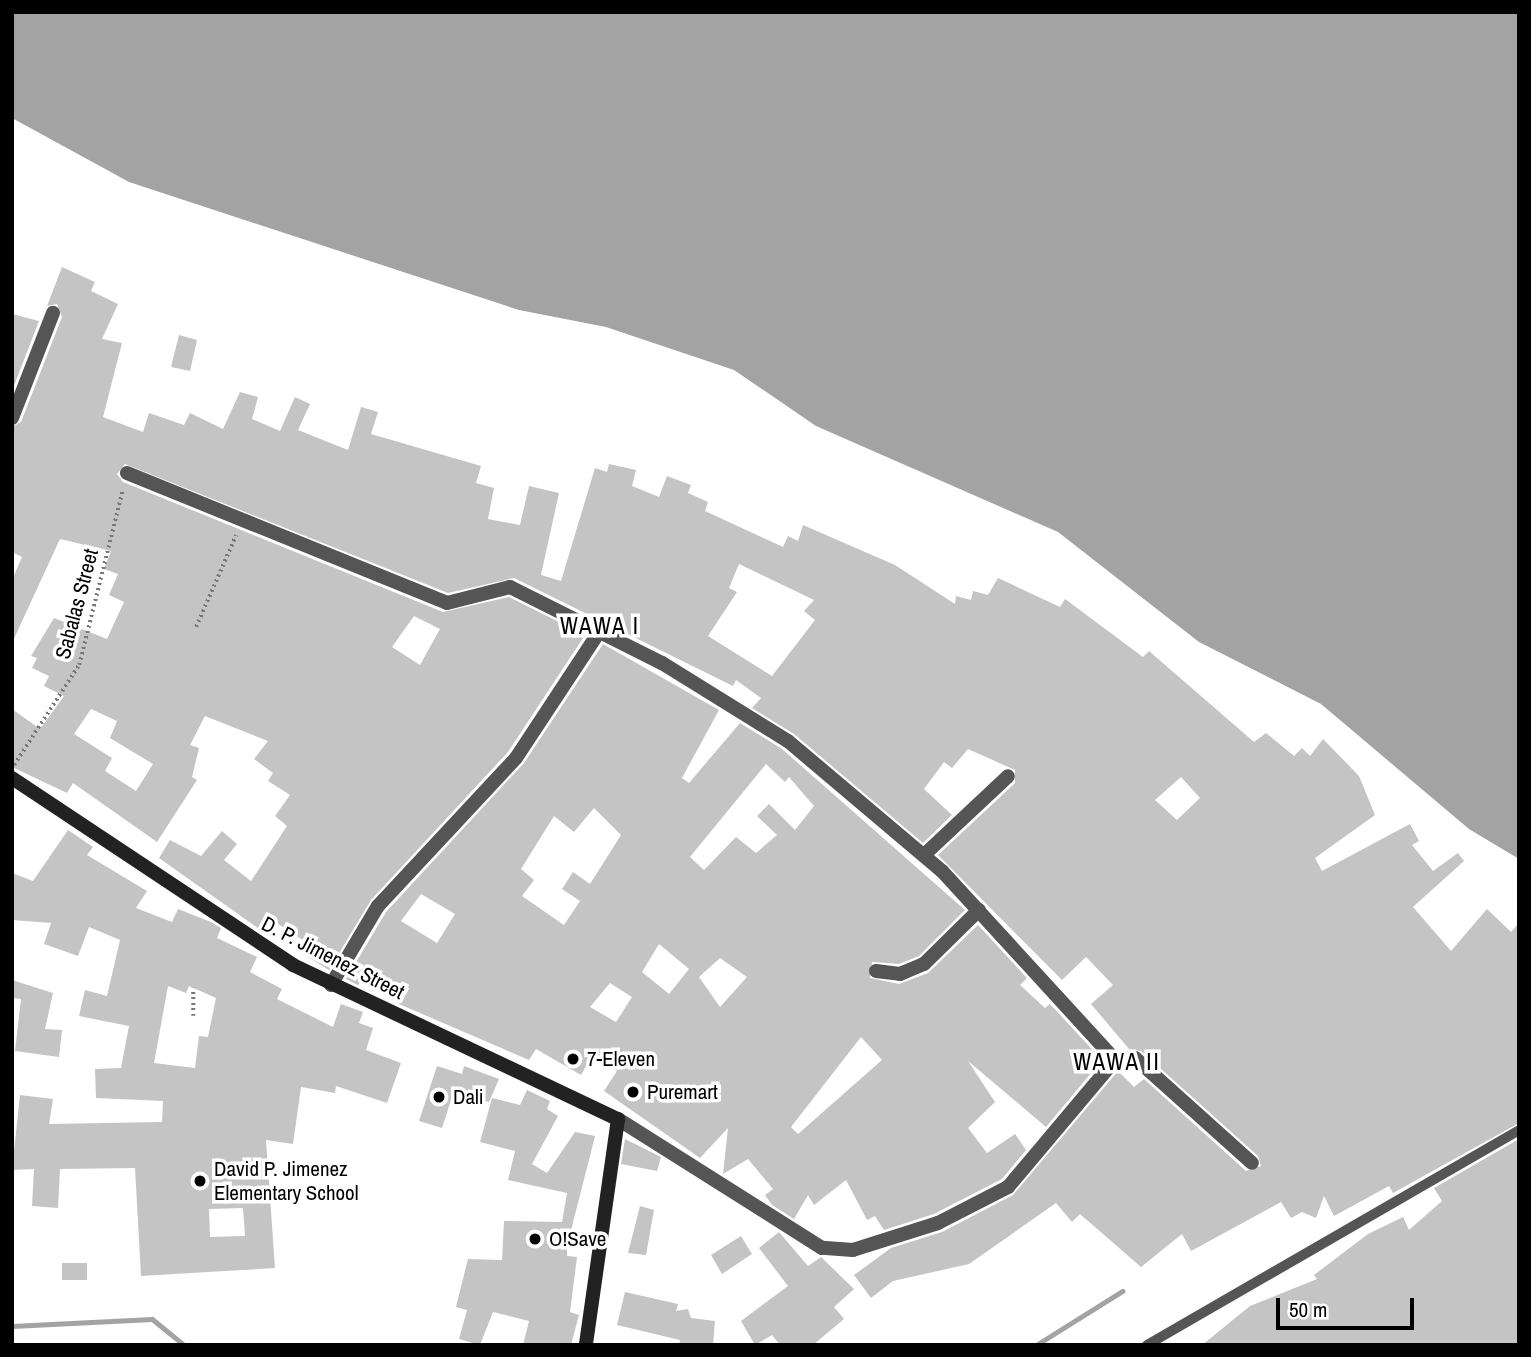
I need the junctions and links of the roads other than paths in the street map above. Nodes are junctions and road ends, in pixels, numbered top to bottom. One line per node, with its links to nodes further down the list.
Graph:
1 (53, 313): 2 (street)
2 (12, 418)
3 (127, 473): 4 (street)
4 (599, 632): 7 (street); 10 (street)
5 (1008, 776): 7 (street)
6 (12, 778): 10 (street, D. P. Jimenez Street)
7 (924, 855): 8 (street)
8 (979, 910): 9 (street); 11 (street)
9 (876, 971)
10 (331, 985): 12 (street, D. P. Jimenez Street)
11 (1115, 1060): 12 (street); 14 (street)
12 (618, 1119): 15 (street)
13 (1519, 1130): 16 (lane)
14 (1252, 1163)
15 (586, 1345)
16 (1147, 1345)

